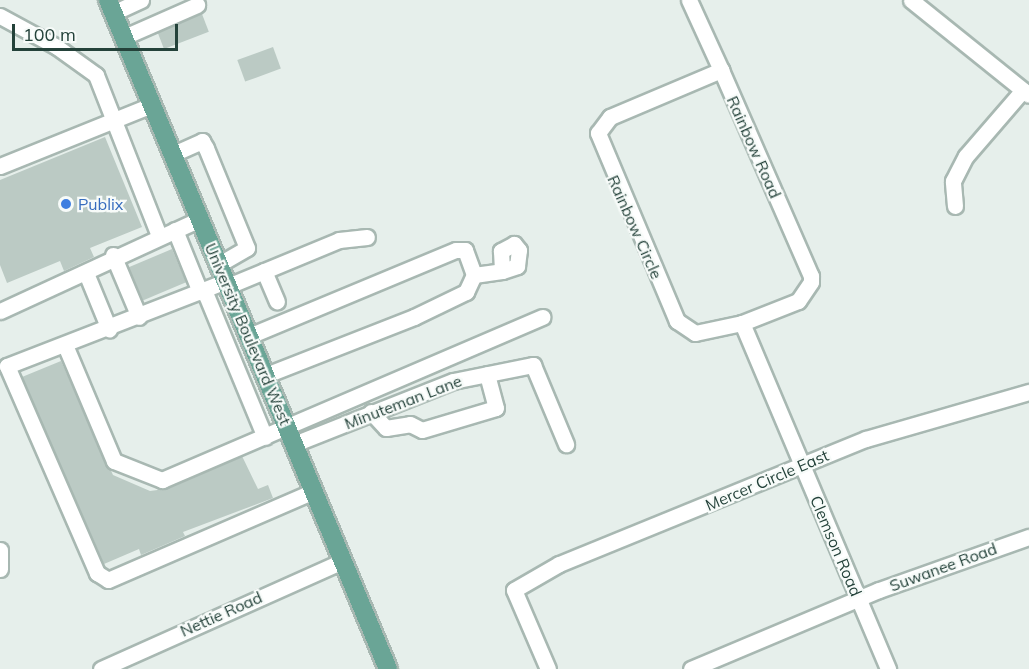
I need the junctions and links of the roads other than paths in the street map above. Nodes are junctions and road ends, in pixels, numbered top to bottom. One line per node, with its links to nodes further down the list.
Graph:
1 (141, 0): 5 (street)
2 (689, 0): 8 (street, Rainbow Road)
3 (911, 0): 9 (street)
4 (197, 5): 7 (street)
5 (110, 7): 7 (main road, University Boulevard West)
6 (0, 16): 11 (street)
7 (124, 37): 10 (main road, University Boulevard West)
8 (721, 70): 27 (street, Rainbow Road); 32 (street, Rainbow Circle)
9 (1026, 93): 14 (street)
10 (152, 105): 11 (street); 12 (main road, University Boulevard West)
11 (112, 121): 13 (street); 17 (street)
12 (173, 154): 15 (main road, University Boulevard West); 20 (street)
13 (0, 166)
14 (955, 206)
15 (200, 219): 16 (street); 20 (main road, University Boulevard West)
16 (175, 230): 17 (street); 26 (street)
17 (159, 236): 19 (street)
18 (367, 237): 21 (street)
19 (113, 255): 23 (street); 30 (street)
20 (219, 264): 25 (main road, University Boulevard West)
21 (264, 271): 25 (street); 28 (street)
22 (502, 271): 24 (street)
23 (86, 273): 29 (street); 33 (street)
24 (474, 275): 34 (street); 38 (street)
25 (227, 284): 26 (street); 34 (main road, University Boulevard West)
26 (202, 291): 30 (street); 42 (street)
27 (805, 296): 32 (street, Rainbow Circle)
28 (277, 301)
29 (0, 311)
30 (139, 317): 33 (street)
31 (543, 317): 41 (street)
32 (742, 323): 44 (street, Clemson Road)
33 (109, 329): 35 (street)
34 (249, 336): 38 (main road, University Boulevard West)
35 (65, 345): 36 (street); 42 (street)
36 (4, 367): 45 (street)
37 (488, 374): 40 (street, Minuteman Lane); 40 (street); 43 (street, Minuteman Lane)
38 (266, 375): 41 (main road, University Boulevard West)
39 (1029, 392): 44 (street, Mercer Circle East)
40 (371, 412): 41 (street, Minuteman Lane)
41 (291, 436): 42 (street); 45 (main road, University Boulevard West)
42 (265, 437)
43 (566, 444)
44 (803, 464): 50 (street, Clemson Road); 53 (street, Mercer Circle East)
45 (314, 491): 48 (main road, University Boulevard West)
46 (1029, 537): 50 (street, Suwanee Road)
47 (0, 550): 49 (street)
48 (343, 561): 51 (street, Nettie Road); 52 (main road, University Boulevard West)
49 (0, 569)
50 (859, 599): 54 (street, Suwanee Road); 55 (street, Clemson Road)
51 (101, 669)
52 (388, 669)
53 (548, 669)
54 (691, 669)
55 (888, 669)

